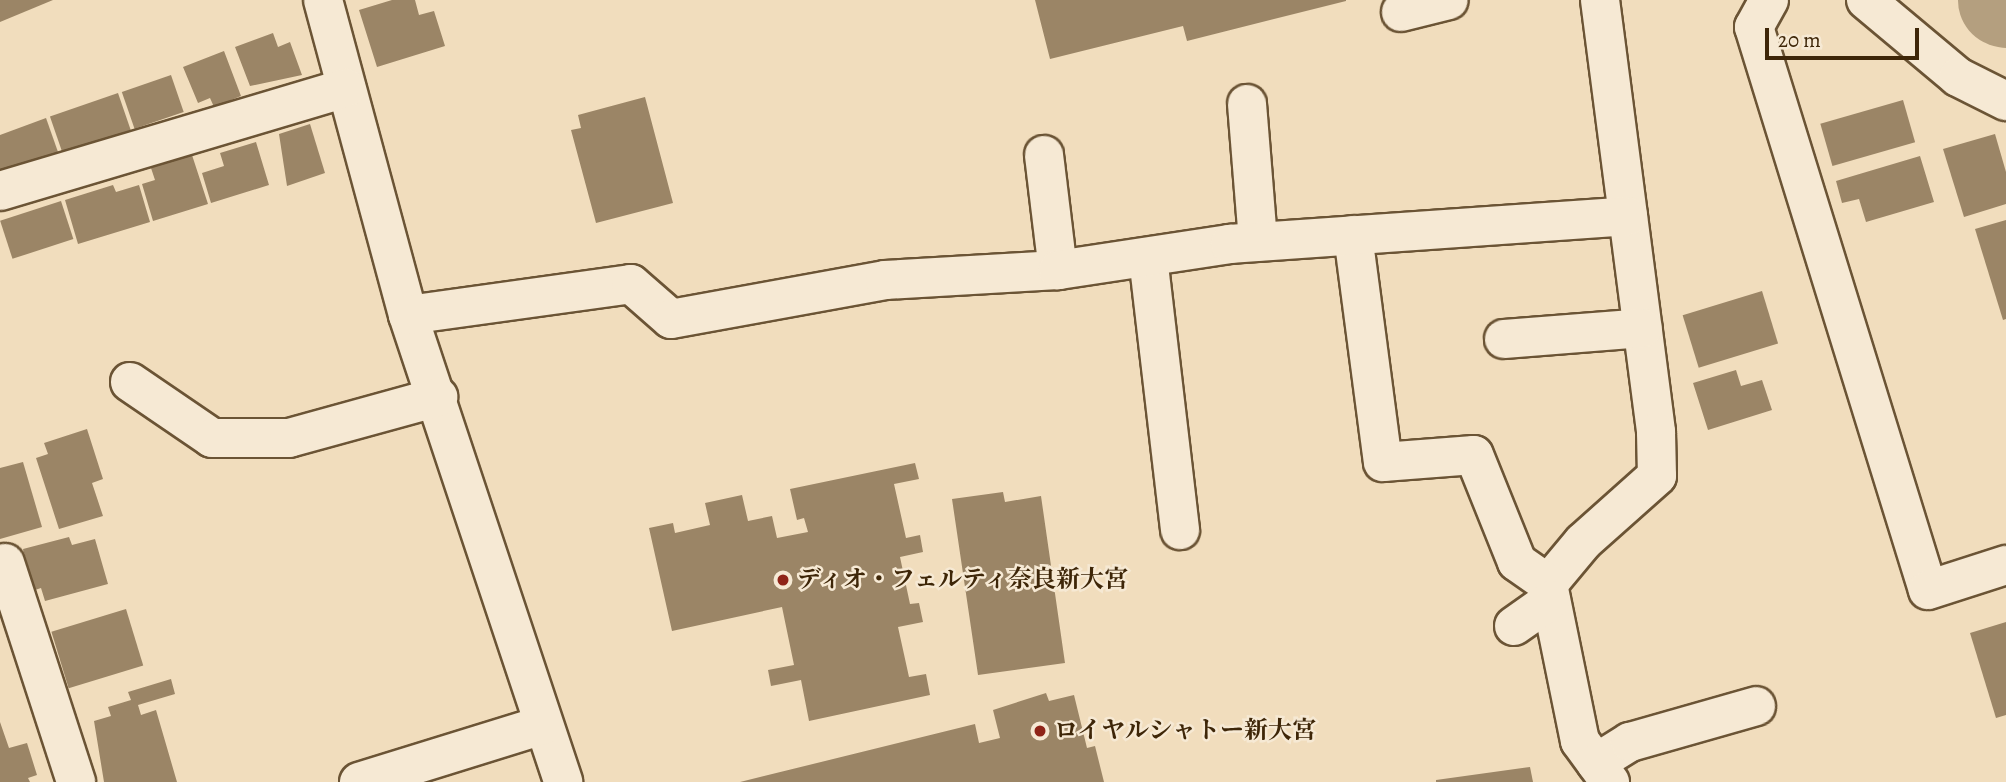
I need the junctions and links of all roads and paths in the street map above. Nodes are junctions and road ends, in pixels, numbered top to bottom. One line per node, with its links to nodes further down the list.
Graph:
1 (323, 0): 7 (street)
2 (1449, 0): 6 (street)
3 (1600, 0): 12 (street)
4 (1769, 0): 24 (street)
5 (1866, 0): 8 (street)
6 (1401, 12)
7 (345, 88): 11 (street); 17 (street)
8 (2006, 101)
9 (1247, 104): 14 (street)
10 (1044, 155): 16 (street)
11 (0, 191)
12 (1628, 216): 13 (street); 18 (street)
13 (1353, 235): 14 (street); 25 (street)
14 (1258, 242): 15 (street)
15 (1149, 257): 16 (street); 22 (street)
16 (1058, 270): 17 (street)
17 (408, 315): 21 (street)
18 (1643, 328): 19 (street); 25 (street)
19 (1504, 339)
20 (130, 382): 21 (street)
21 (438, 397): 28 (street)
22 (1180, 530)
23 (5, 563): 30 (street)
24 (2006, 565)
25 (1550, 592): 26 (street); 29 (street)
26 (1514, 626)
27 (1756, 706): 29 (street)
28 (543, 725): 31 (street); 32 (street)
29 (1603, 772)
30 (76, 782)
31 (359, 782)
32 (564, 782)

